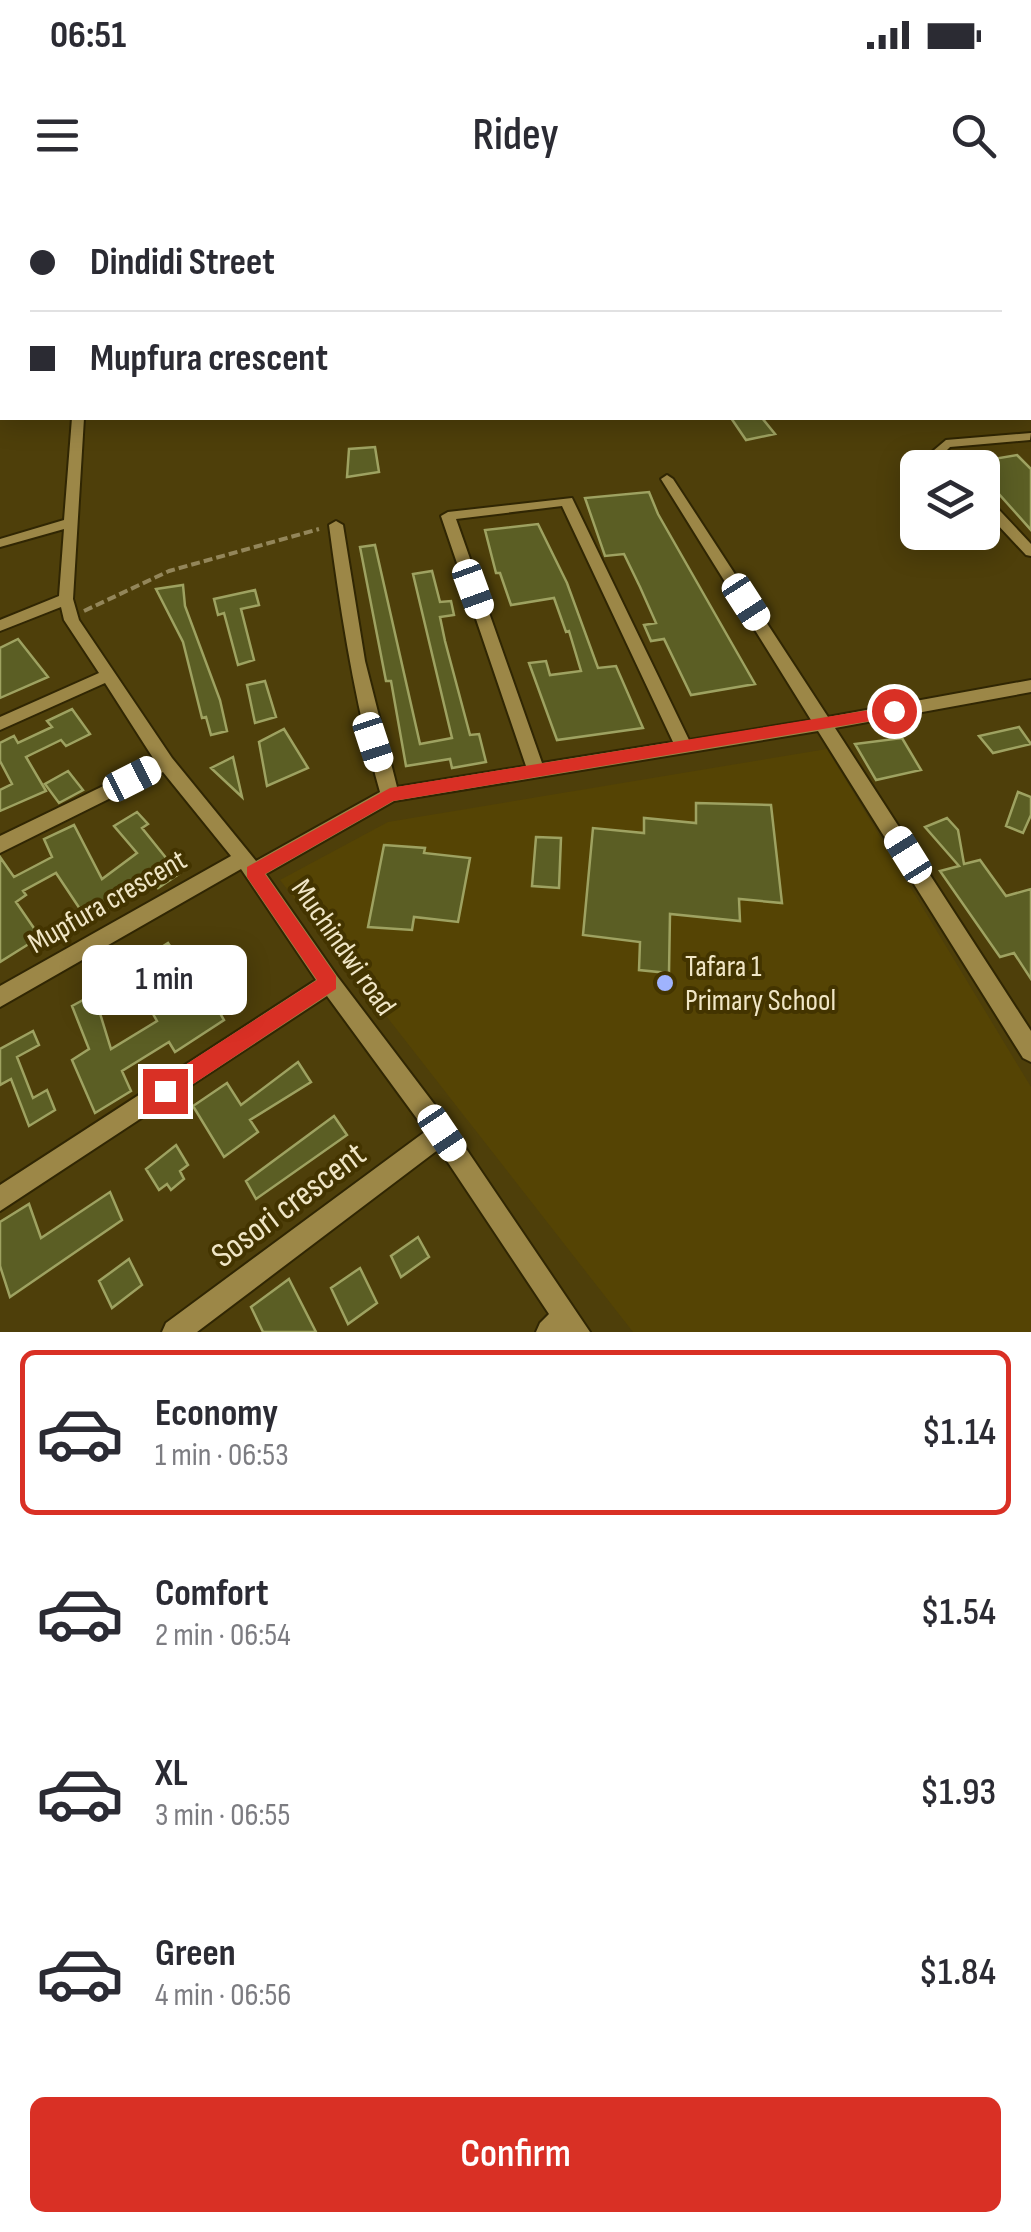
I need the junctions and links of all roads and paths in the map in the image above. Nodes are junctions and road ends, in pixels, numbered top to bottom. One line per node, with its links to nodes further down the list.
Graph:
1 (78, 420): 6 (street, Muchindwi road)
2 (1031, 436): 3 (street)
3 (941, 450)
4 (667, 479): 16 (street)
5 (1000, 519): 9 (street)
6 (73, 522): 8 (street); 10 (street, Muchindwi road)
7 (336, 525): 11 (path); 20 (street)
8 (0, 543)
9 (1031, 552)
10 (66, 599): 11 (street, Muchindwi road); 12 (street)
11 (72, 620): 13 (street, Muchindwi road)
12 (0, 626)
13 (110, 675): 15 (street); 18 (street, Muchindwi road)
14 (1031, 686): 16 (street, Mupfura crescent)
15 (0, 724)
16 (826, 724): 17 (street, Mupfura crescent); 25 (street)
17 (683, 746): 19 (street, Mupfura crescent); 19 (street)
18 (166, 762): 21 (street); 22 (street, Muchindwi road)
19 (536, 770): 20 (street, Mupfura crescent)
20 (390, 795): 22 (street, Mupfura crescent)
21 (0, 845)
22 (249, 865): 23 (street, Muchindwi road); 24 (street, Mupfura crescent)
23 (330, 982): 26 (street, Muchindwi road); 27 (street)
24 (0, 997)
25 (1031, 1051)
26 (442, 1133): 28 (street, Muchindwi road); 29 (street, Sosori crescent)
27 (0, 1199)
28 (564, 1327)
29 (175, 1332)

